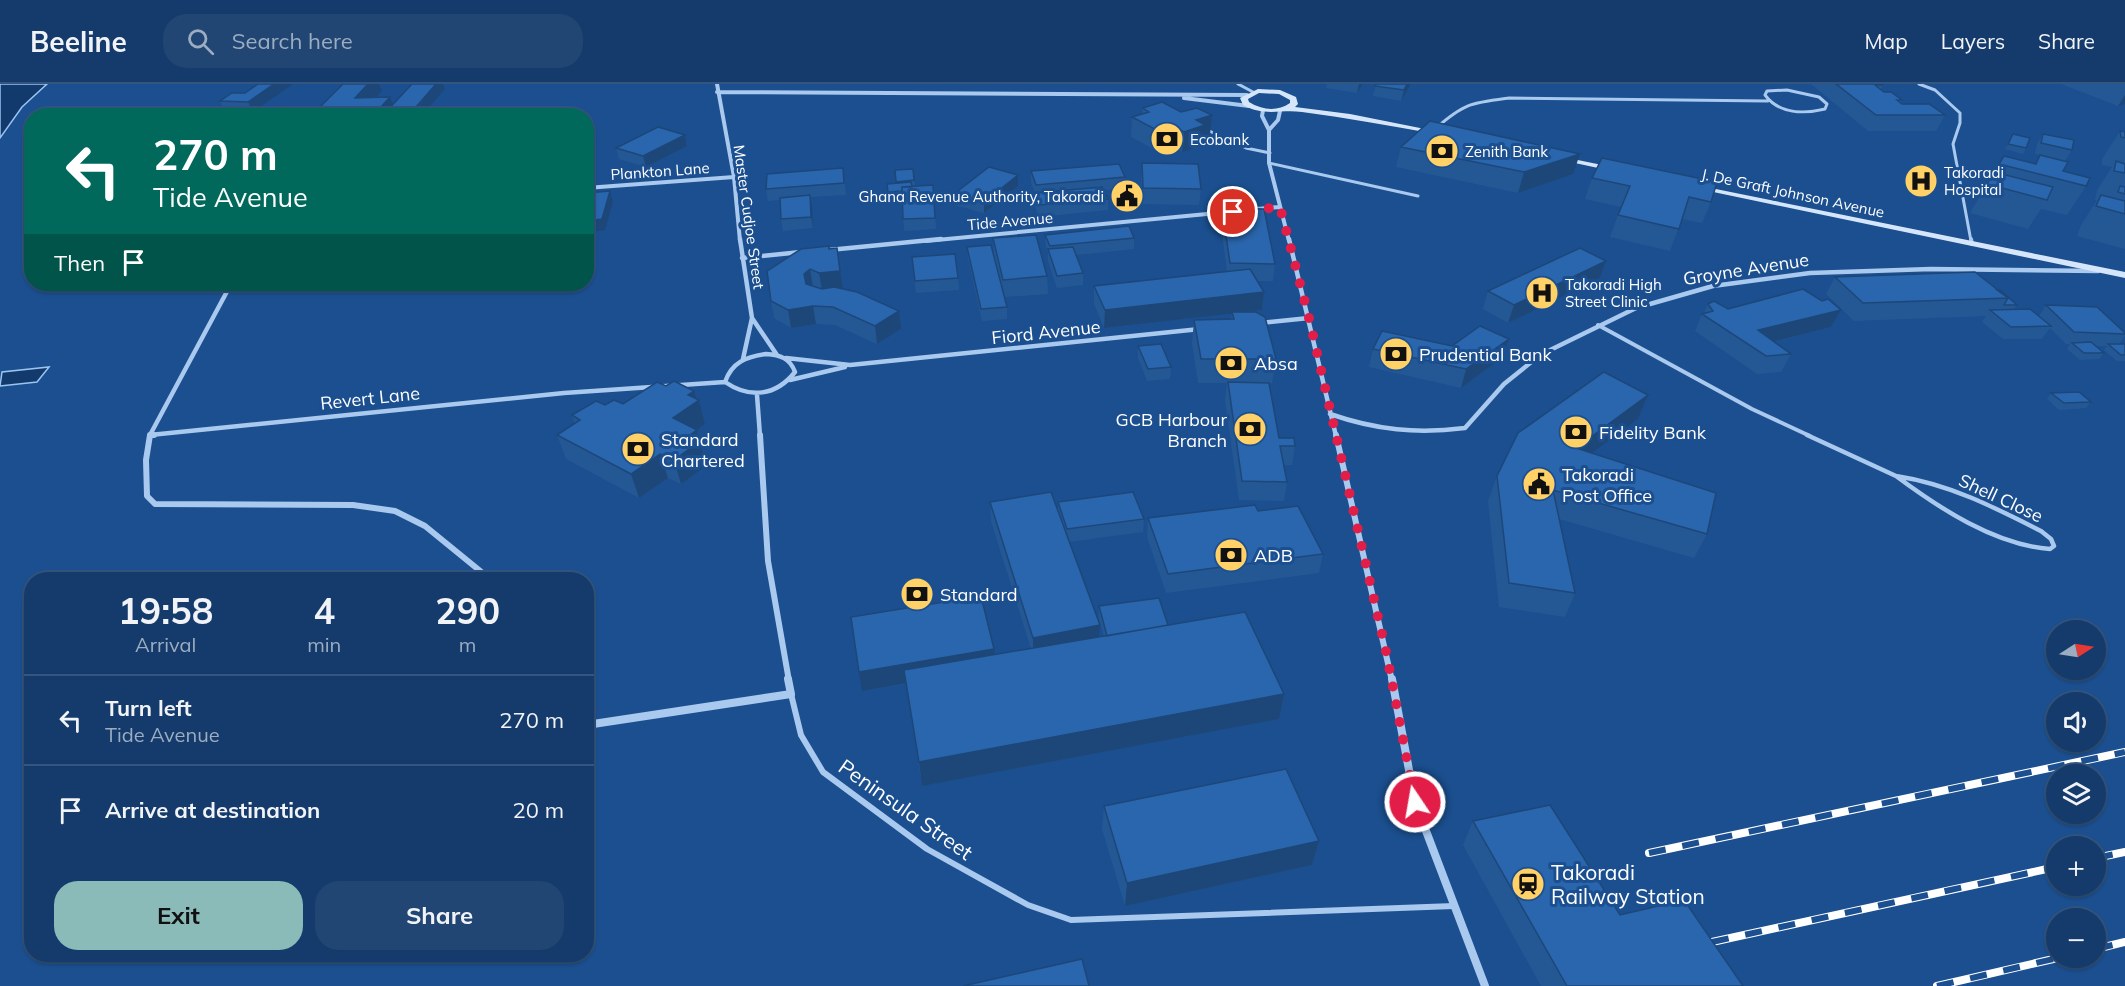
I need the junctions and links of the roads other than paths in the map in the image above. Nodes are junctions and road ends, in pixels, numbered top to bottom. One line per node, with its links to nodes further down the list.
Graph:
1 (717, 84): 6 (street, Master Cudjoe Street)
2 (1238, 84): 7 (lane)
3 (1919, 84): 33 (lane)
4 (1288, 85): 8 (street)
5 (1269, 87): 7 (street); 8 (street)
6 (717, 92): 9 (street); 26 (street, Master Cudjoe Street)
7 (1250, 94): 9 (street); 13 (street)
8 (1285, 94): 10 (street)
9 (1163, 96): 12 (lane); 13 (street)
10 (1293, 99): 14 (street); 17 (street)
11 (1768, 101): 11 (lane); 20 (lane)
12 (1163, 102)
13 (1249, 106): 15 (street)
14 (1289, 108): 16 (street); 17 (street)
15 (1263, 110): 16 (street); 19 (street)
16 (1280, 111): 19 (street)
17 (1350, 116): 20 (street)
18 (1200, 127): 22 (lane)
19 (1269, 130): 22 (street)
20 (1432, 132): 21 (street)
21 (1443, 134)
22 (1270, 153): 24 (street)
23 (1548, 156): 25 (street)
24 (1269, 163): 29 (lane); 30 (street)
25 (1617, 170)
26 (734, 177): 28 (street, Plankton Lane); 36 (street, Master Cudjoe Street)
27 (1687, 184): 33 (street, J. De Graft Johnson Avenue)
28 (594, 187)
29 (1418, 196)
30 (1280, 207): 31 (street); 41 (street)
31 (1245, 210)
32 (1233, 212): 34 (street, Tide Avenue)
33 (1972, 244): 37 (street, J. De Graft Johnson Avenue)
34 (824, 250)
35 (812, 251): 36 (street)
36 (742, 258): 40 (street, Master Cudjoe Street)
37 (2105, 271): 38 (street, J. De Graft Johnson Avenue); 43 (street, Groyne Avenue)
38 (2125, 275)
39 (228, 291): 53 (street)
40 (752, 318): 45 (street, Master Cudjoe Street); 47 (street, Master Cudjoe Street)
41 (1309, 318): 42 (street); 52 (street)
42 (1250, 324)
43 (1598, 325): 52 (street, Groyne Avenue); 54 (lane, Shell Close)
44 (1203, 329): 48 (street, Fiord Avenue)
45 (777, 355): 46 (street, Fiord Avenue); 47 (street)
46 (786, 358): 48 (street, Fiord Avenue); 49 (street)
47 (743, 359): 50 (street)
48 (850, 365): 49 (street)
49 (790, 380): 51 (street)
50 (725, 381): 51 (street); 53 (street, Revert Lane)
51 (757, 395): 56 (street, Peninsula Street)
52 (1330, 414): 58 (street)
53 (150, 435): 55 (street)
54 (1896, 476): 54 (lane, Shell Close)
55 (481, 572)
56 (791, 694): 57 (street); 58 (lane, Peninsula Street)
57 (594, 724)
58 (1454, 906): 59 (street)
59 (1485, 986)

